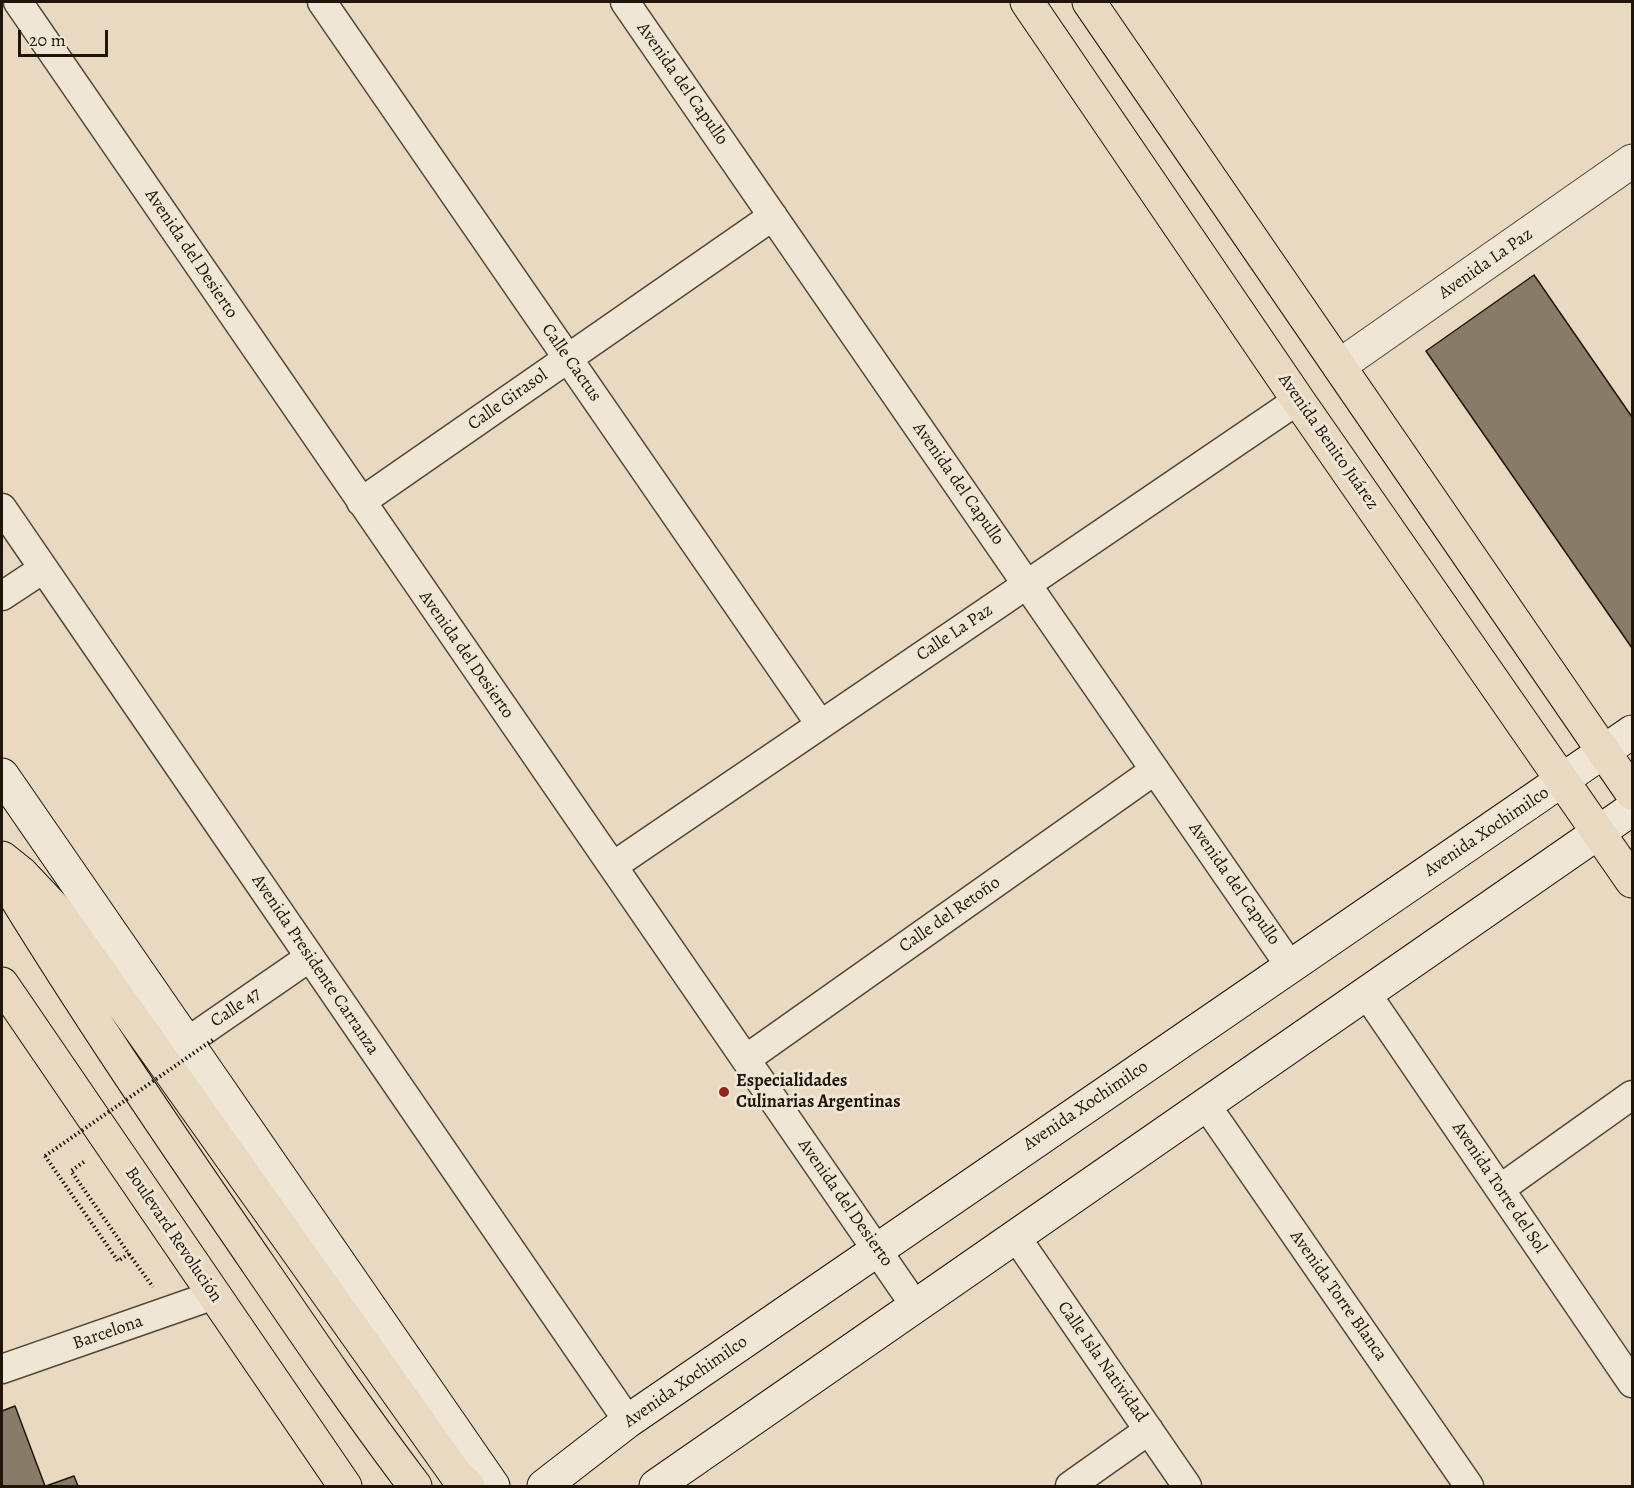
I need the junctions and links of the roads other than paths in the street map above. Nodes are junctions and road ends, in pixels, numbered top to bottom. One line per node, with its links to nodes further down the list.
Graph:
1 (322, 2): 8 (street, Calle Cactus)
2 (625, 2): 7 (street, Avenida del Capullo)
3 (1027, 2): 10 (main road, Avenida Benito Juárez)
4 (1089, 2): 9 (main road)
5 (18, 8): 11 (street, Avenida del Desierto)
6 (1632, 161): 9 (main road, Avenida La Paz)
7 (773, 216): 8 (street, Calle Girasol); 14 (street, Avenida del Capullo)
8 (568, 358): 11 (street, Calle Girasol); 16 (street, Calle Cactus)
9 (1339, 366): 18 (main road)
10 (1298, 400): 14 (street, Calle La Paz); 21 (main road, Avenida Benito Juárez)
11 (361, 502): 26 (street, Avenida del Desierto)
12 (2, 508): 13 (street, Avenida Presidente Carranza)
13 (43, 569): 15 (street); 29 (street, Avenida Presidente Carranza)
14 (1027, 585): 16 (street, Calle La Paz); 19 (street, Avenida del Capullo)
15 (2, 596)
16 (820, 724): 26 (street, Calle La Paz)
17 (1632, 732): 18 (main road, Avenida Xochimilco)
18 (1604, 752): 21 (main road, Avenida Xochimilco); 22 (main road)
19 (1155, 770): 30 (street, Avenida del Capullo); 34 (street, Calle del Retoño)
20 (2, 775): 33 (main road)
21 (1563, 780): 24 (main road, Avenida Benito Juárez); 30 (main road, Avenida Xochimilco)
22 (1632, 792)
23 (1632, 809): 24 (main road)
24 (1599, 832): 28 (main road, Avenida Benito Juárez); 32 (main road)
25 (2, 858): 33 (main road)
26 (613, 866): 34 (street, Avenida del Desierto)
27 (2, 875): 49 (main road)
28 (1632, 881)
29 (310, 957): 33 (street, Calle 47); 44 (street, Avenida Presidente Carranza)
30 (1290, 966): 39 (main road, Avenida Xochimilco)
31 (2, 984): 40 (main road, Boulevard Revolución)
32 (1366, 993): 36 (main road); 37 (street, Avenida Torre del Sol)
33 (188, 1047): 50 (main road); 51 (main road)
34 (746, 1059): 39 (street, Avenida del Desierto)
35 (1632, 1095): 37 (street)
36 (1206, 1105): 38 (main road); 55 (street, Avenida Torre Blanca)
37 (1500, 1189): 43 (street, Avenida Torre del Sol)
38 (1016, 1237): 41 (main road); 45 (street, Calle Isla Natividad)
39 (877, 1250): 41 (street, Avenida del Desierto); 44 (main road, Avenida Xochimilco)
40 (214, 1295): 42 (street, Barcelona); 46 (main road, Boulevard Revolución)
41 (916, 1307): 47 (main road)
42 (2, 1369)
43 (1632, 1383)
44 (628, 1421): 52 (main road, Avenida Xochimilco)
45 (1149, 1430): 53 (street); 54 (street, Calle Isla Natividad)
46 (330, 1473): 48 (main road, Boulevard Revolución)
47 (669, 1483)
48 (345, 1486)
49 (415, 1486)
50 (468, 1486)
51 (493, 1486)
52 (544, 1486)
53 (1070, 1486)
54 (1187, 1486)
55 (1469, 1486)

